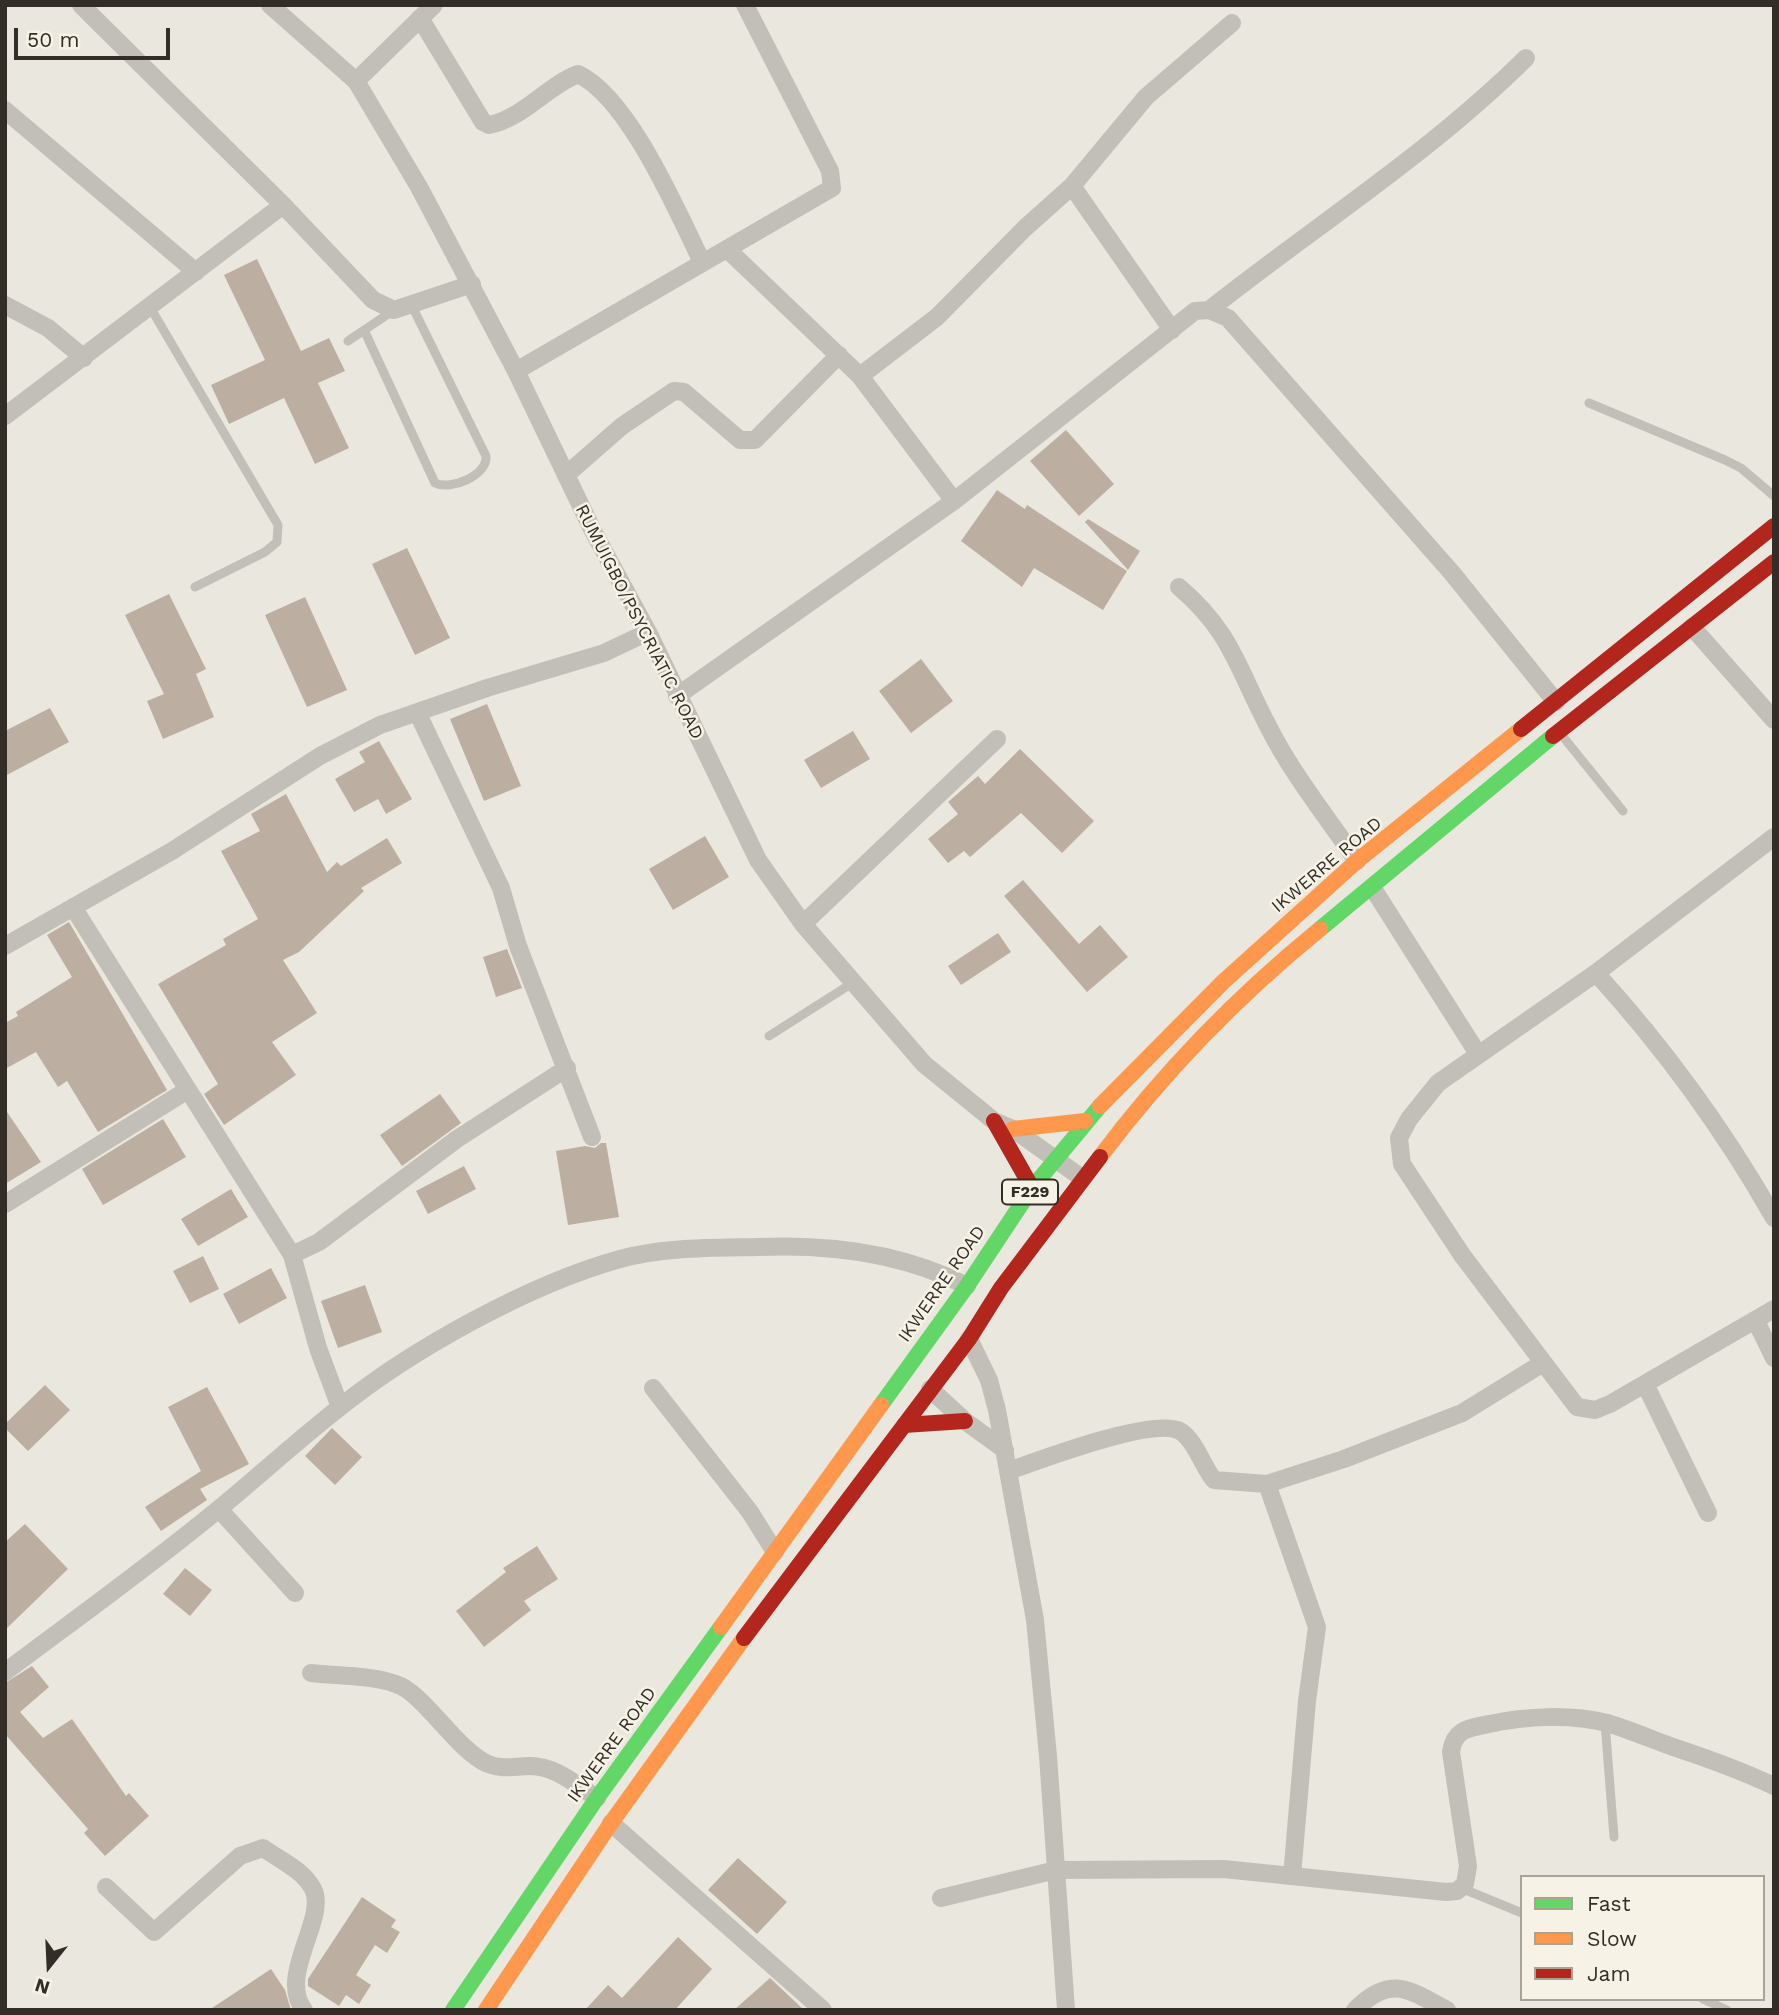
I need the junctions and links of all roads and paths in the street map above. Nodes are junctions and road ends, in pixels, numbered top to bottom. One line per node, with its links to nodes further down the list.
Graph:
1 (81, 5): 11 (street)
2 (270, 5): 8 (street, RUMUIGBO/PSYCRIATIC ROAD)
3 (434, 5): 5 (street)
4 (745, 5): 12 (street)
5 (419, 18): 8 (street); 13 (street)
6 (1232, 23): 10 (street)
7 (1526, 58): 20 (street)
8 (356, 81): 15 (street, RUMUIGBO/PSYCRIATIC ROAD)
9 (5, 110): 14 (street)
10 (1072, 186): 22 (street); 27 (street)
11 (283, 205): 14 (street); 19 (street)
12 (728, 250): 13 (street); 24 (street)
13 (702, 262): 26 (street)
14 (195, 272): 18 (street)
15 (472, 284): 17 (street); 26 (street, RUMUIGBO/PSYCRIATIC ROAD)
16 (5, 305): 25 (street)
17 (412, 306): 19 (street); 21 (lane)
18 (150, 307): 25 (street); 35 (lane)
19 (394, 310): 21 (lane)
20 (1209, 310): 22 (street); 40 (street)
21 (364, 330): 23 (lane)
22 (1172, 330): 32 (street)
23 (348, 341)
24 (839, 355): 27 (street); 30 (street)
25 (84, 358): 29 (street)
26 (516, 371): 30 (street, RUMUIGBO/PSYCRIATIC ROAD)
27 (860, 376): 32 (street)
28 (1589, 403): 31 (lane)
29 (5, 416)
30 (566, 475): 38 (street, RUMUIGBO/PSYCRIATIC ROAD)
31 (1774, 496)
32 (954, 501): 39 (street)
33 (1774, 526): 40 (main road, IKWERRE ROAD / F229)
34 (1774, 562): 37 (main road, F229)
35 (195, 587)
36 (1179, 587): 47 (street)
37 (1692, 627): 42 (street); 43 (main road, F229)
38 (648, 632): 39 (street, RUMUIGBO/PSYCRIATIC ROAD); 41 (street)
39 (677, 696): 50 (street, RUMUIGBO/PSYCRIATIC ROAD)
40 (1556, 702): 47 (main road, IKWERRE ROAD / F229)
41 (418, 714): 49 (street); 56 (street)
42 (1774, 720)
43 (1559, 732): 45 (lane); 48 (main road, F229)
44 (997, 739): 50 (street)
45 (1623, 811)
46 (1774, 837): 52 (street)
47 (1357, 861): 59 (main road, IKWERRE ROAD / F229)
48 (1372, 887): 55 (street); 63 (main road, F229)
49 (74, 907): 51 (street); 57 (street)
50 (803, 924): 53 (street, RUMUIGBO/PSYCRIATIC ROAD)
51 (5, 946)
52 (1596, 973): 55 (street); 66 (street)
53 (854, 982): 54 (lane); 58 (street, RUMUIGBO/PSYCRIATIC ROAD)
54 (769, 1036)
55 (1478, 1054): 73 (street)
56 (567, 1068): 61 (street); 67 (street)
57 (187, 1091): 65 (street); 67 (street)
58 (994, 1121): 60 (street, RUMUIGBO/PSYCRIATIC ROAD); 64 (main road)
59 (1085, 1121): 60 (main road); 62 (main road, IKWERRE ROAD / F229)
60 (1013, 1129): 62 (street, RUMUIGBO/PSYCRIATIC ROAD)
61 (592, 1137)
62 (1056, 1160): 63 (street, RUMUIGBO/PSYCRIATIC ROAD); 64 (main road, IKWERRE ROAD / F229)
63 (1082, 1178): 71 (main road, F229)
64 (1032, 1188): 68 (main road, IKWERRE ROAD / F229)
65 (5, 1204)
66 (1774, 1217)
67 (292, 1255): 77 (street)
68 (967, 1286): 77 (street); 85 (main road, IKWERRE ROAD / F229)
69 (1774, 1309): 70 (street)
70 (1756, 1321): 72 (street); 74 (street)
71 (969, 1339): 76 (main road, F229); 80 (street)
72 (1774, 1358)
73 (1543, 1363): 74 (street); 82 (street)
74 (1646, 1386): 84 (street)
75 (653, 1388): 85 (street)
76 (930, 1389): 78 (street); 79 (main road, F229)
77 (340, 1407): 83 (street)
78 (965, 1422): 79 (main road); 80 (street)
79 (904, 1425): 92 (main road, F229)
80 (1005, 1450): 81 (street)
81 (1009, 1471): 82 (street); 94 (street)
82 (1267, 1484): 95 (street)
83 (219, 1509): 86 (street); 87 (street)
84 (1708, 1513)
85 (775, 1552): 91 (main road, IKWERRE ROAD / F229)
86 (295, 1593)
87 (5, 1672)
88 (311, 1673): 91 (street)
89 (1605, 1723): 90 (street); 93 (lane); 97 (street)
90 (1774, 1786)
91 (597, 1798): 102 (main road, IKWERRE ROAD / F229)
92 (611, 1823): 103 (main road, F229); 104 (street)
93 (1614, 1837)
94 (1056, 1870): 95 (street); 98 (street); 105 (street)
95 (1292, 1876): 97 (street)
96 (106, 1887): 101 (street)
97 (1461, 1888): 99 (lane)
98 (941, 1898)
99 (1520, 1912)
100 (1707, 2001): 108 (lane)
101 (304, 2010)
102 (453, 2010)
103 (486, 2010)
104 (823, 2010)
105 (1066, 2010)
106 (1355, 2010): 107 (street)
107 (1447, 2010)
108 (1727, 2010)

